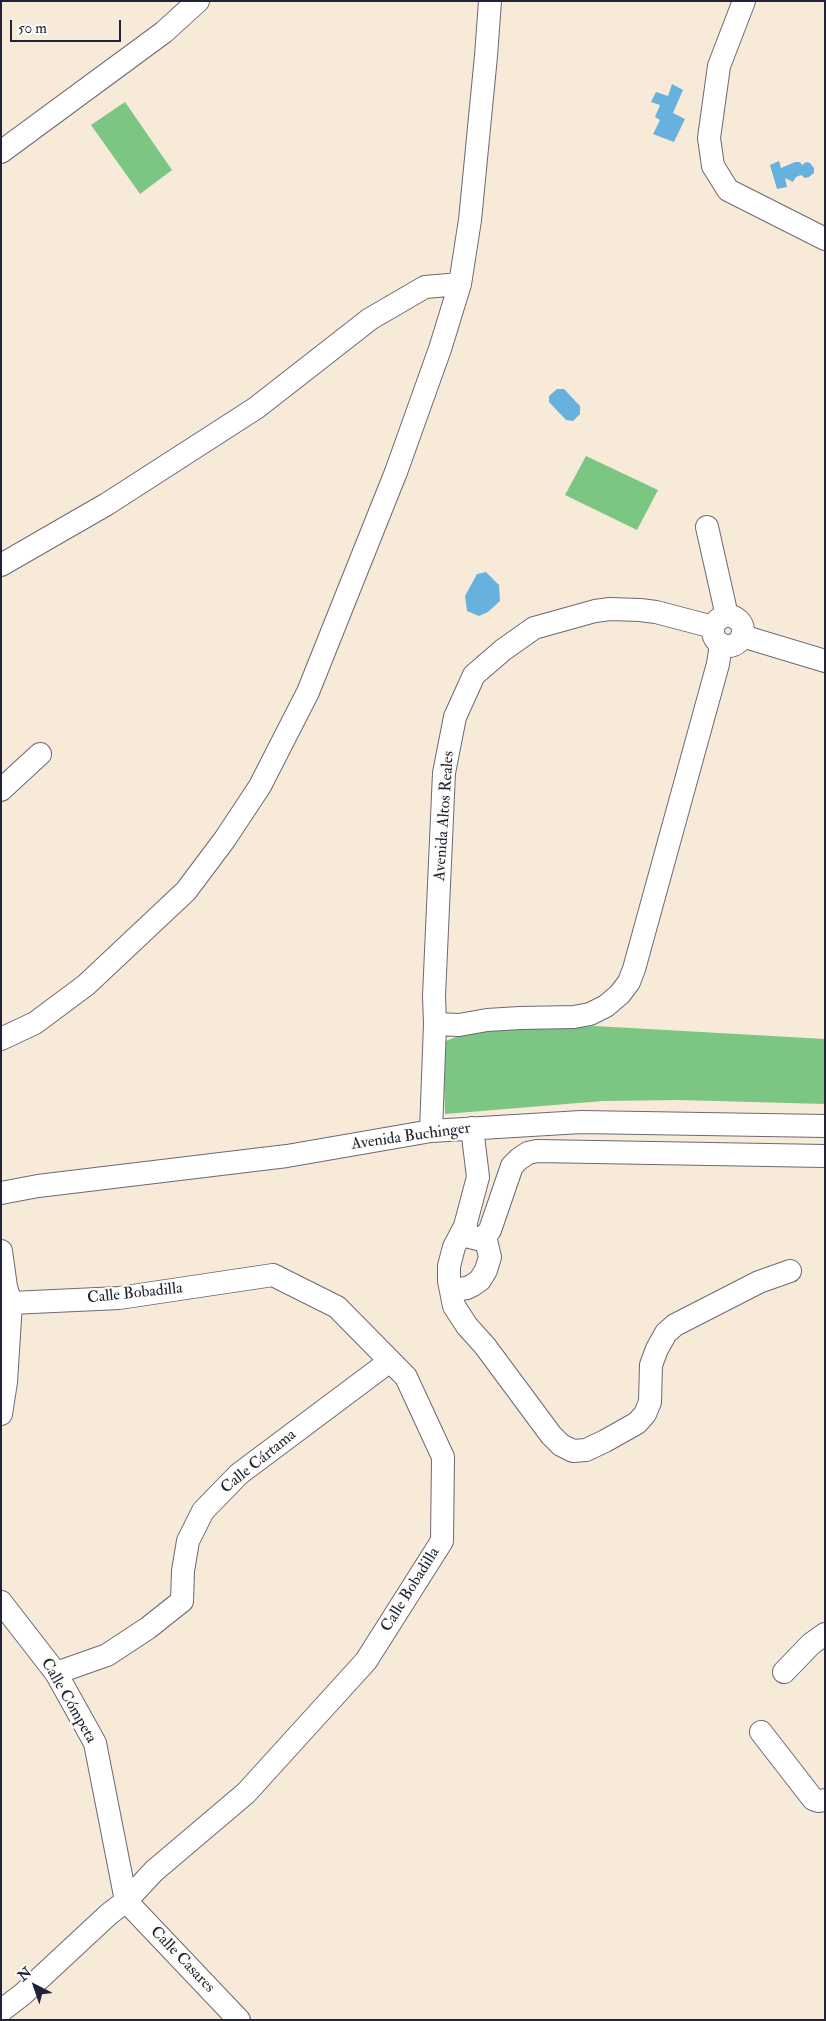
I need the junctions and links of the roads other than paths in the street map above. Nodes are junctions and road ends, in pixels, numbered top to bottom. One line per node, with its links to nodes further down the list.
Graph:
1 (198, 1): 4 (street)
2 (490, 1): 6 (street)
3 (744, 1): 5 (street)
4 (1, 152)
5 (825, 239)
6 (460, 284): 8 (street); 14 (street)
7 (707, 527): 9 (street)
8 (1, 565)
9 (720, 629): 10 (street); 13 (street); 13 (street, Avenida Altos Reales)
10 (825, 661)
11 (40, 754): 12 (street)
12 (1, 790)
13 (435, 1024): 17 (street, Avenida Altos Reales)
14 (1, 1039)
15 (825, 1126): 16 (street, Avenida Buchinger)
16 (472, 1128): 17 (street, Avenida Buchinger); 20 (street)
17 (431, 1131): 19 (street, Avenida Buchinger)
18 (825, 1156): 21 (street)
19 (1, 1193)
20 (465, 1226): 21 (street); 24 (street)
21 (485, 1236): 24 (street)
22 (1, 1251): 25 (street)
23 (790, 1271): 24 (street)
24 (451, 1290)
25 (12, 1303): 26 (street, Calle Bobadilla); 27 (street)
26 (390, 1360): 31 (street, Calle Cártama); 34 (street, Calle Bobadilla)
27 (1, 1414)
28 (1, 1602): 31 (street, Calle Cómpeta)
29 (825, 1634): 30 (street)
30 (784, 1672)
31 (56, 1673): 34 (street, Calle Cómpeta)
32 (761, 1732): 33 (street)
33 (825, 1800)
34 (126, 1901): 35 (street, Calle Bobadilla); 36 (street, Calle Casares)
35 (1, 2011)
36 (239, 2020)

